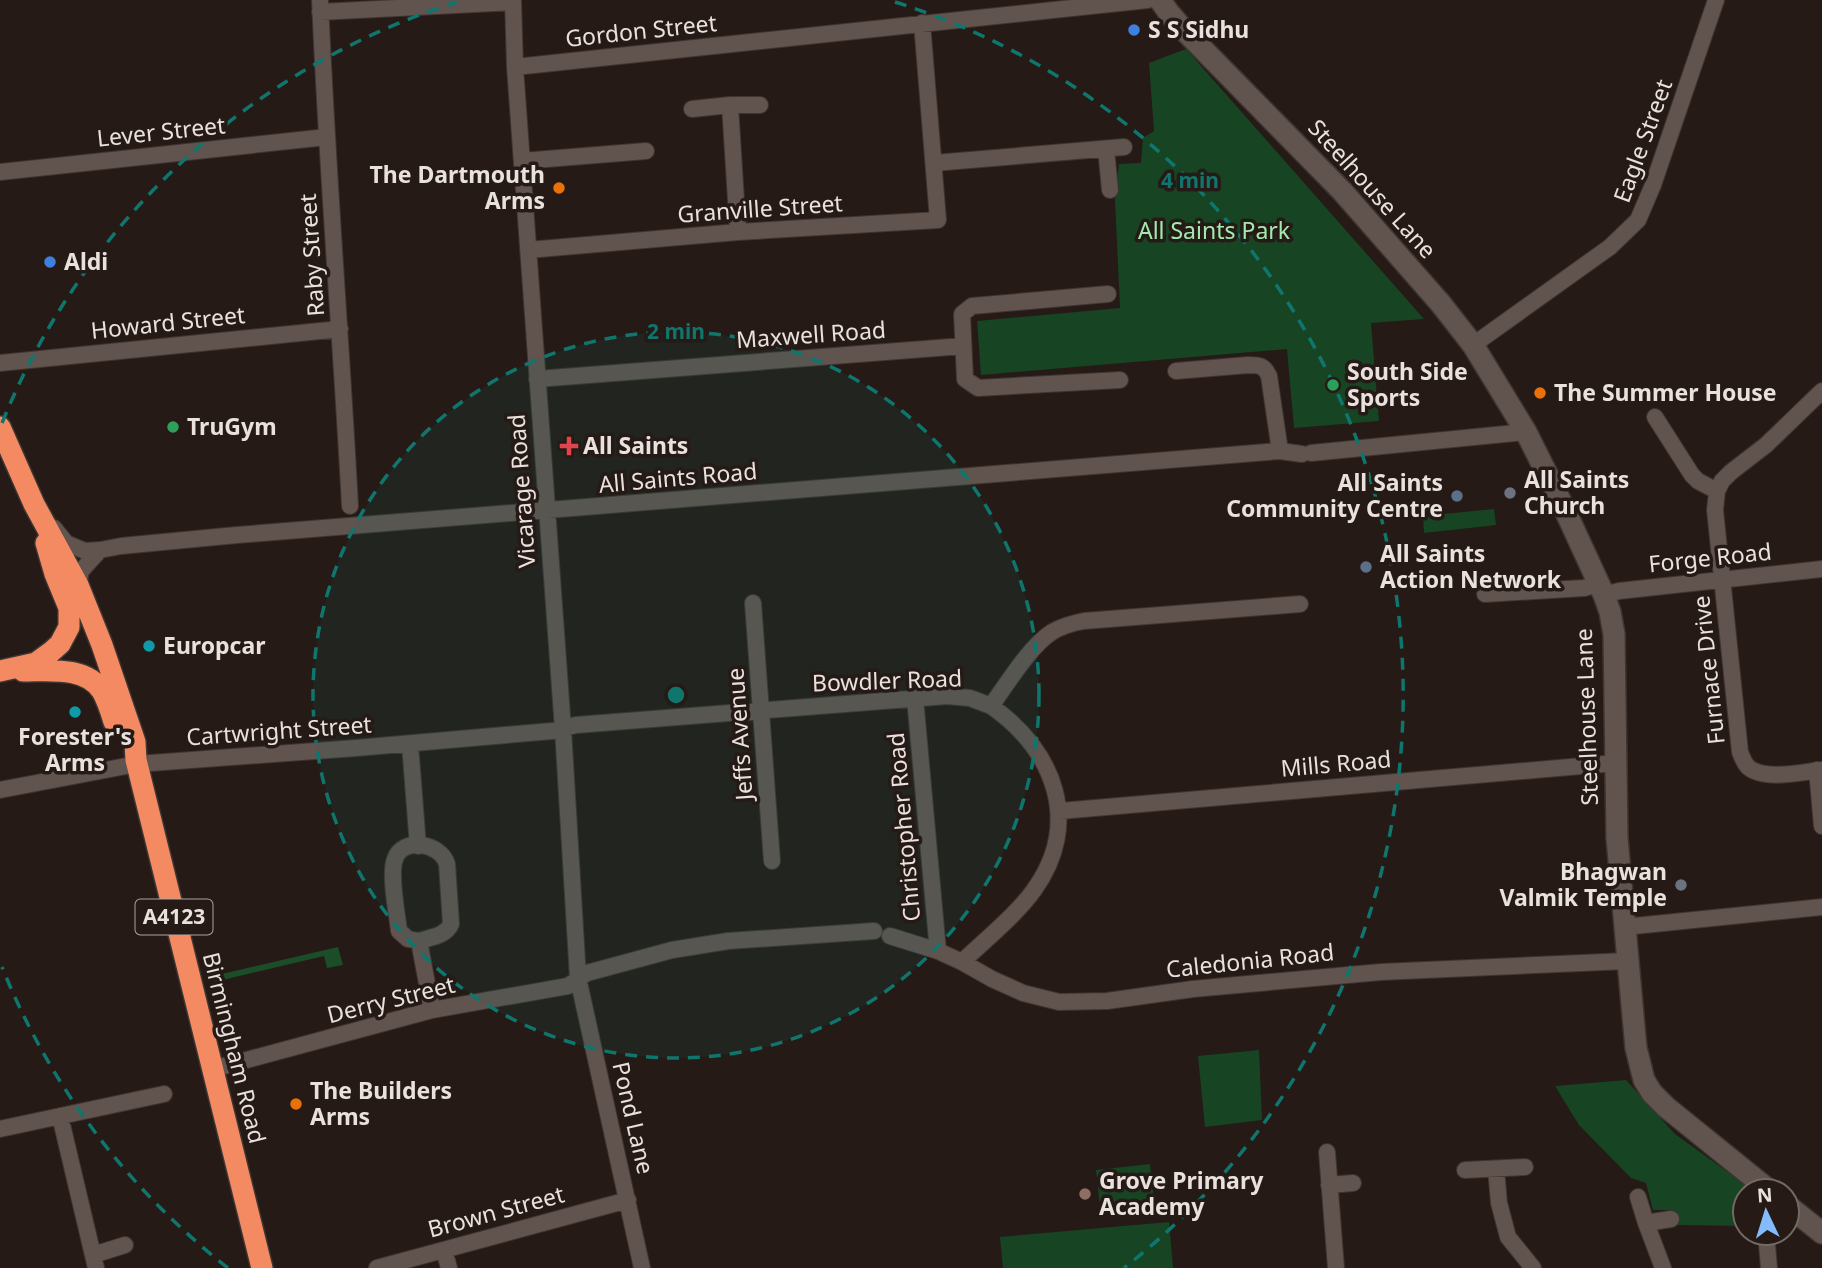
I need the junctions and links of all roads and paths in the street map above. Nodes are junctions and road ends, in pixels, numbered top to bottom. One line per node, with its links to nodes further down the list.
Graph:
1 (1148, 0): 6 (street, Gordon Street)
2 (1160, 0): 23 (street, Steelhouse Lane)
3 (1716, 0): 23 (street, Eagle Street)
4 (513, 1): 5 (street); 7 (street, Vicarage Road)
5 (320, 6): 11 (street, Raby Street)
6 (922, 23): 7 (street, Gordon Street); 16 (street, Granville Street)
7 (515, 67): 15 (street, Vicarage Road)
8 (730, 105): 9 (street); 10 (street); 19 (street)
9 (760, 105)
10 (692, 109)
11 (327, 137): 17 (street, Lever Street); 22 (street, Raby Street)
12 (1124, 147): 13 (street)
13 (1106, 149): 16 (street); 18 (street)
14 (646, 150): 15 (street)
15 (522, 161): 20 (street, Vicarage Road)
16 (934, 163): 19 (street, Granville Street)
17 (0, 172)
18 (1110, 190)
19 (737, 232): 20 (street, Granville Street)
20 (528, 250): 27 (street, Vicarage Road)
21 (1108, 294): 24 (street)
22 (340, 329): 25 (street, Howard Street); 36 (street, Raby Street)
23 (1473, 345): 32 (street, Steelhouse Lane)
24 (963, 346): 27 (street, Maxwell Road); 28 (street)
25 (0, 363)
26 (1176, 371): 33 (street)
27 (537, 379): 37 (street, Vicarage Road)
28 (1120, 380)
29 (1822, 391): 34 (street)
30 (1655, 416): 34 (street)
31 (0, 427): 35 (highway, A4123)
32 (1526, 432): 33 (street, All Saints Road); 42 (street, Steelhouse Lane)
33 (1280, 451): 37 (street, All Saints Road)
34 (1717, 491): 40 (street)
35 (34, 504): 38 (street); 41 (highway, A4123); 46 (highway, A4123)
36 (350, 506)
37 (547, 512): 38 (street, All Saints Road); 50 (street, Vicarage Road)
38 (100, 550): 41 (street)
39 (1822, 569): 40 (street, Forge Road)
40 (1722, 580): 42 (street, Forge Road); 54 (street, Furnace Drive)
41 (78, 584): 52 (highway, A4123)
42 (1601, 589): 43 (street, Forge Road); 53 (street, Steelhouse Lane)
43 (1485, 594)
44 (753, 603): 49 (street, Jeffs Avenue)
45 (1300, 604): 48 (street, Bowdler Road)
46 (2, 671): 52 (highway, A4123)
47 (915, 698): 48 (street, Bowdler Road); 49 (street, Bowdler Road); 65 (street, Christopher Road)
48 (991, 706): 56 (street)
49 (761, 710): 50 (street, Bowdler Road); 59 (street, Jeffs Avenue)
50 (563, 729): 51 (street, Cartwright Street); 68 (street, Vicarage Road)
51 (410, 744): 52 (street, Cartwright Street); 58 (street)
52 (136, 762): 55 (street, Cartwright Street); 70 (highway, Birmingham Road / A4123)
53 (1616, 763): 56 (street, Mills Road); 61 (street, Steelhouse Lane)
54 (1819, 770): 57 (street, Furnace Drive)
55 (0, 790)
56 (1060, 811): 67 (street)
57 (1822, 826)
58 (418, 846): 64 (street); 64 (street)
59 (772, 861)
60 (1822, 907): 61 (street)
61 (1624, 927): 66 (street, Steelhouse Lane)
62 (874, 931): 68 (street)
63 (890, 936): 65 (street, Caledonia Road)
64 (419, 941): 69 (street)
65 (938, 951): 67 (street, Caledonia Road)
66 (1627, 961): 67 (street, Caledonia Road); 78 (street, Steelhouse Lane)
67 (962, 962)
68 (578, 978): 69 (street, Derry Street); 82 (street, Pond Lane)
69 (432, 1010): 70 (street, Derry Street)
70 (213, 1069): 91 (highway, Birmingham Road / A4123)
71 (164, 1094): 72 (street)
72 (60, 1116): 73 (street); 90 (street)
73 (0, 1129)
74 (1327, 1152): 80 (street)
75 (1525, 1167): 76 (street)
76 (1496, 1168): 77 (street); 96 (street)
77 (1465, 1170)
78 (1752, 1177)
79 (1353, 1183): 80 (street)
80 (1329, 1185): 95 (street)
81 (1638, 1197): 85 (street)
82 (628, 1200): 89 (street, Brown Street); 94 (street, Pond Lane)
83 (1801, 1216): 86 (street)
84 (1671, 1219): 85 (street)
85 (1646, 1223): 97 (street)
86 (1822, 1233)
87 (125, 1245): 90 (street)
88 (1767, 1247): 98 (street)
89 (444, 1250): 92 (street, Brown Street); 93 (street)
90 (94, 1261)
91 (262, 1268)
92 (377, 1268)
93 (449, 1268)
94 (642, 1268)
95 (1336, 1268)
96 (1533, 1268)
97 (1663, 1268)
98 (1769, 1268)

